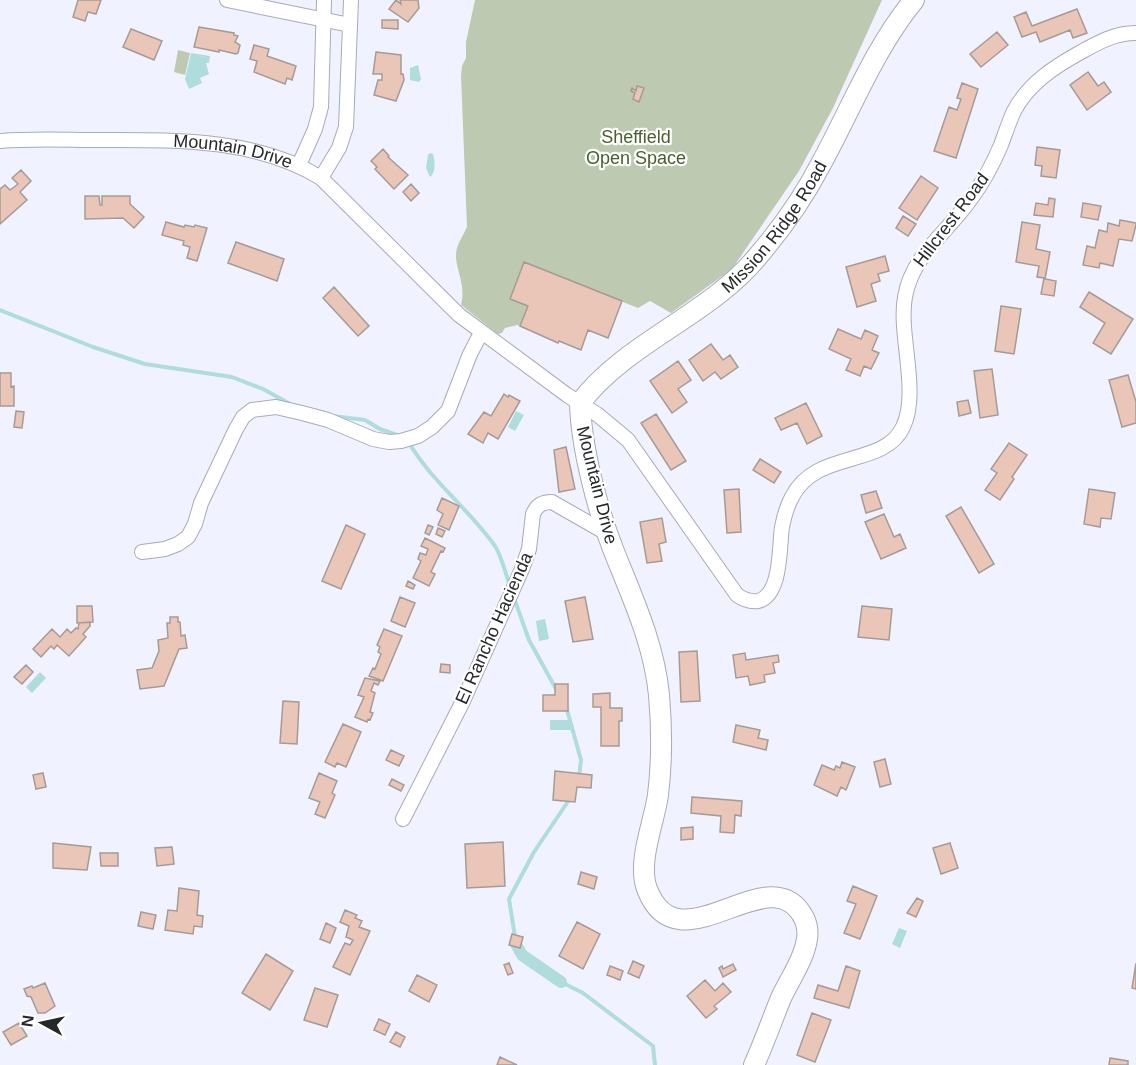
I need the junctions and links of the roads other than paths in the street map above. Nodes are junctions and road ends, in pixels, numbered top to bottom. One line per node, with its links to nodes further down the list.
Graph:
1 (227, 0): 5 (street)
2 (324, 0): 5 (street)
3 (351, 0): 6 (street)
4 (914, 0): 12 (main road, Mission Ridge Road)
5 (324, 20): 6 (street); 9 (street)
6 (350, 25): 10 (street)
7 (1136, 33): 12 (street, Hillcrest Road)
8 (0, 141): 9 (street, Mountain Drive)
9 (299, 165): 10 (street, Mountain Drive)
10 (321, 178): 11 (street, Mountain Drive)
11 (481, 333): 12 (street, Mountain Drive); 14 (street)
12 (580, 403): 13 (main road, Mountain Drive)
13 (608, 534): 15 (street, El Rancho Hacienda); 16 (main road, Mountain Drive)
14 (142, 552)
15 (403, 819)
16 (754, 1065)

